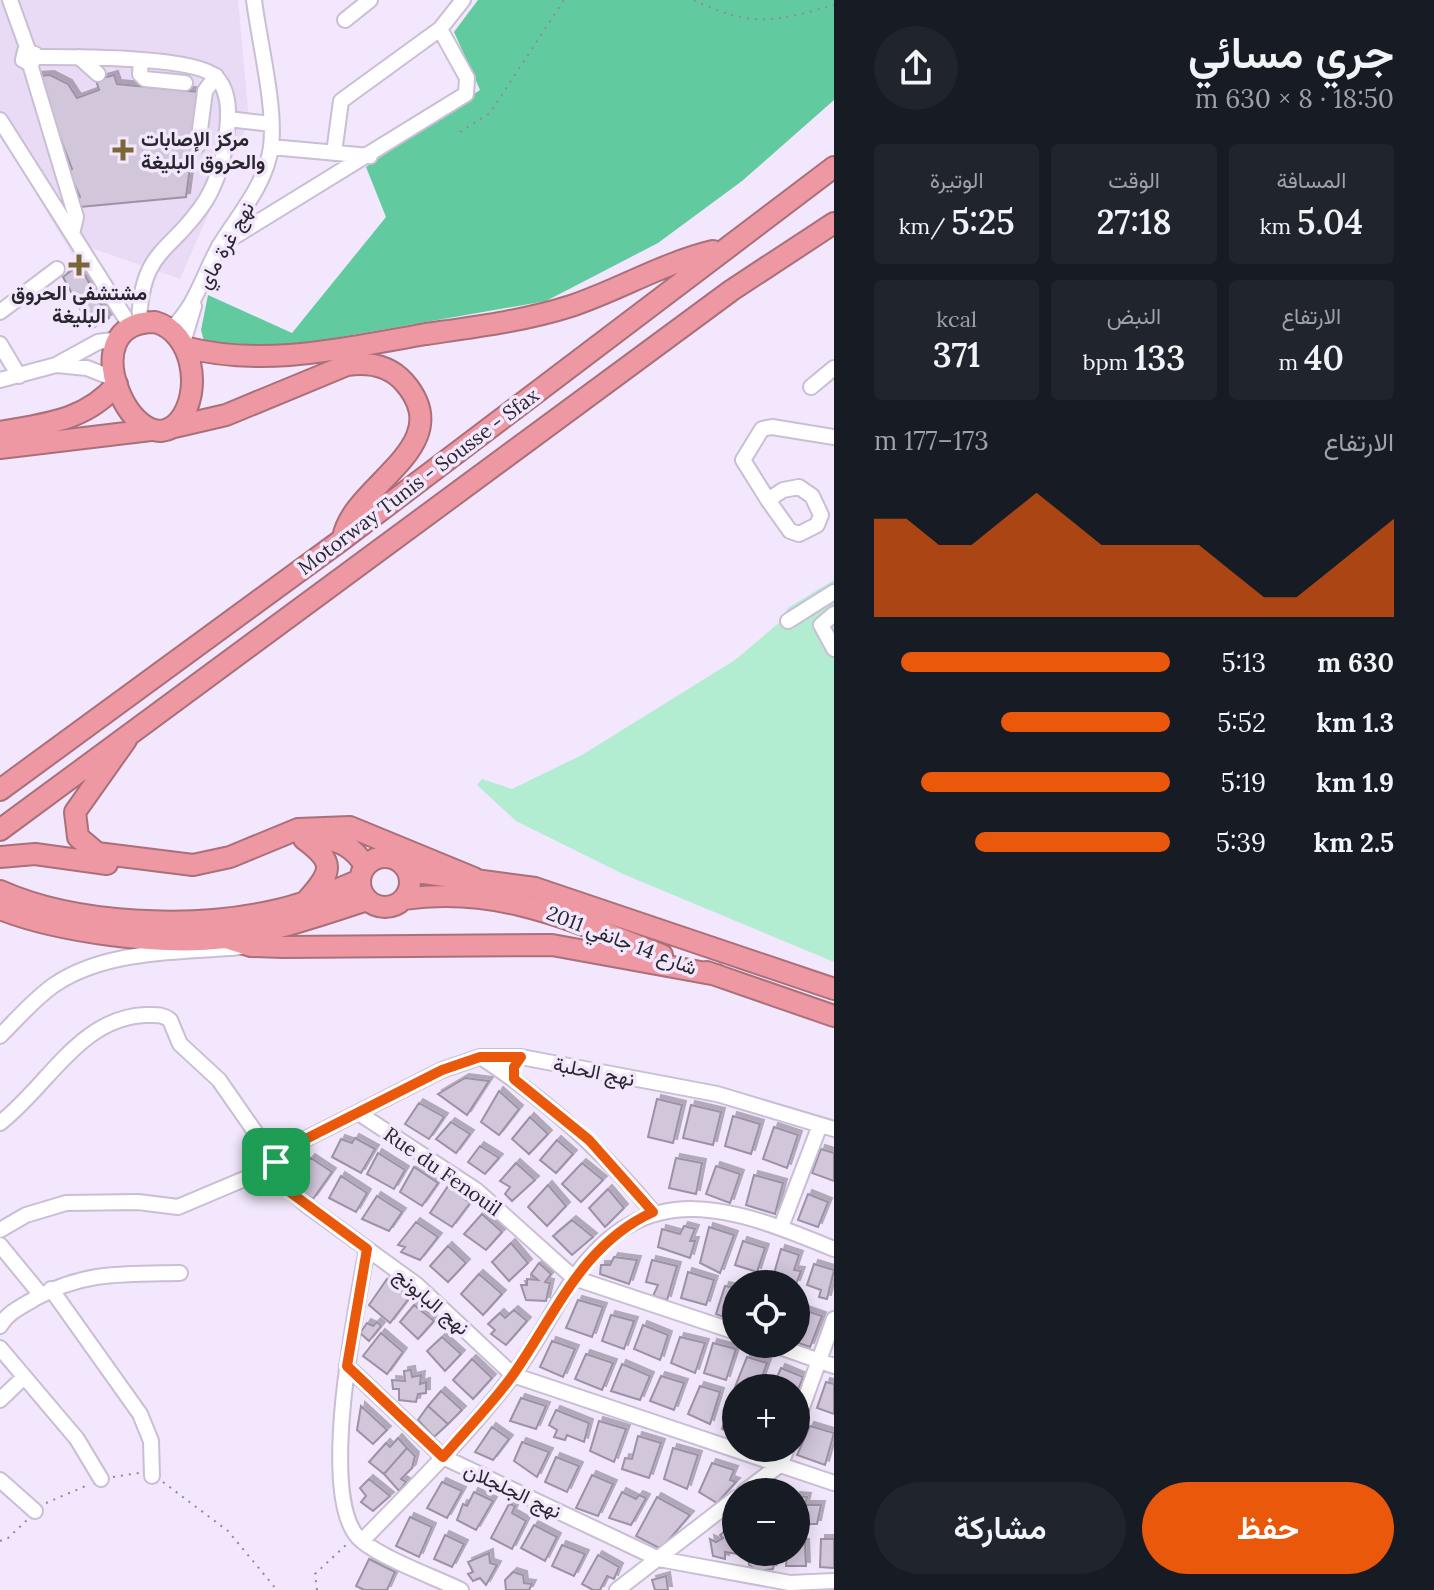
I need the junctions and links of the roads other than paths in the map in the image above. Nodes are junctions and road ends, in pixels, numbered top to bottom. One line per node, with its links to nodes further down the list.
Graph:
1 (10, 0): 7 (street)
2 (254, 0): 15 (street, نهج غرة ماي)
3 (370, 0): 5 (street)
4 (463, 0): 6 (street)
5 (345, 20)
6 (440, 29): 18 (street); 19 (street)
7 (31, 57): 8 (street); 22 (street)
8 (79, 57): 9 (street); 10 (street)
9 (141, 60): 11 (street); 12 (street)
10 (98, 74)
11 (216, 76): 13 (street); 16 (street)
12 (185, 83)
13 (228, 119): 15 (street); 27 (street)
14 (0, 120): 22 (street)
15 (271, 124): 17 (street, نهج غرة ماي)
16 (198, 145)
17 (271, 147): 18 (street); 23 (street, نهج غرة ماي)
18 (334, 153): 19 (street)
19 (370, 156): 23 (street)
20 (834, 167): 24 (highway, Motorway Tunis - Sousse - Sfax)
21 (834, 223): 46 (highway, Motorway Tunis - Sousse - Sfax)
22 (72, 234): 27 (street)
23 (219, 246): 28 (street, نهج غرة ماي)
24 (725, 248): 28 (highway); 41 (highway, Motorway Tunis - Sousse - Sfax)
25 (57, 269): 26 (street)
26 (2, 306)
27 (134, 327): 28 (highway); 30 (street); 34 (highway)
28 (179, 340): 36 (highway)
29 (0, 344): 32 (street)
30 (56, 365): 32 (street); 34 (street)
31 (834, 368): 35 (street)
32 (19, 376): 33 (street)
33 (0, 380)
34 (116, 382): 36 (highway); 37 (highway)
35 (811, 387)
36 (161, 429): 39 (highway); 41 (highway)
37 (0, 432)
38 (834, 437): 40 (street)
39 (0, 448)
40 (768, 500)
41 (343, 539): 47 (highway, Motorway Tunis - Sousse - Sfax)
42 (834, 592): 44 (street)
43 (834, 614): 45 (street)
44 (788, 621)
45 (834, 649)
46 (130, 732): 48 (highway, Motorway Tunis - Sousse - Sfax); 52 (highway)
47 (0, 790)
48 (0, 830)
49 (304, 839): 50 (highway); 53 (highway); 56 (highway)
50 (0, 857)
51 (408, 871): 52 (highway, شارع 14 جانفي 2011); 53 (highway, شارع 14 جانفي 2011); 55 (highway)
52 (474, 878): 61 (highway, شارع 14 جانفي 2011)
53 (364, 882): 55 (highway, شارع 14 جانفي 2011); 56 (highway); 58 (highway)
54 (0, 891): 56 (highway)
55 (404, 899): 60 (highway, شارع 14 جانفي 2011)
56 (304, 903)
57 (0, 909): 58 (highway)
58 (226, 938): 59 (highway)
59 (251, 946): 60 (highway); 63 (street)
60 (717, 975): 62 (highway, شارع 14 جانفي 2011)
61 (834, 989)
62 (834, 1016)
63 (0, 1036)
64 (480, 1057): 65 (street, نهج الحلبة); 66 (street, نهج الحلبة); 67 (street)
65 (521, 1057): 66 (street); 69 (street, نهج الحلبة)
66 (514, 1079): 71 (street, نهج الحلبة)
67 (360, 1114): 70 (street); 78 (street, Rue du Fenouil)
68 (0, 1123): 70 (street, نهج البابونج)
69 (827, 1127): 72 (street)
70 (276, 1164): 73 (street); 75 (street, نهج البابونج)
71 (653, 1212): 72 (street); 78 (street)
72 (781, 1227): 76 (street)
73 (0, 1230)
74 (0, 1245): 79 (street)
75 (367, 1249): 85 (street); 86 (street, نهج البابونج)
76 (834, 1249)
77 (180, 1273): 79 (street)
78 (574, 1278): 82 (street, Rue du Fenouil); 86 (street)
79 (46, 1292): 81 (street); 92 (street)
80 (834, 1319): 84 (street)
81 (0, 1326)
82 (722, 1327)
83 (0, 1348): 87 (street)
84 (827, 1363): 88 (street)
85 (347, 1366): 90 (street, نهج الجلجلان); 99 (street)
86 (513, 1375): 90 (street); 91 (street, نهج البابونج)
87 (23, 1378): 89 (street); 94 (street)
88 (810, 1396)
89 (0, 1400)
90 (443, 1457): 99 (street); 100 (street, نهج الجلجلان)
91 (781, 1464): 93 (street); 96 (street, نهج البابونج)
92 (152, 1476)
93 (762, 1478)
94 (101, 1479)
95 (0, 1480): 98 (street)
96 (834, 1483)
97 (722, 1509): 100 (street)
98 (35, 1511)
99 (359, 1539): 102 (street)
100 (659, 1559): 101 (street, نهج الجلجلان); 103 (street)
101 (834, 1581)
102 (461, 1590)
103 (617, 1590)

